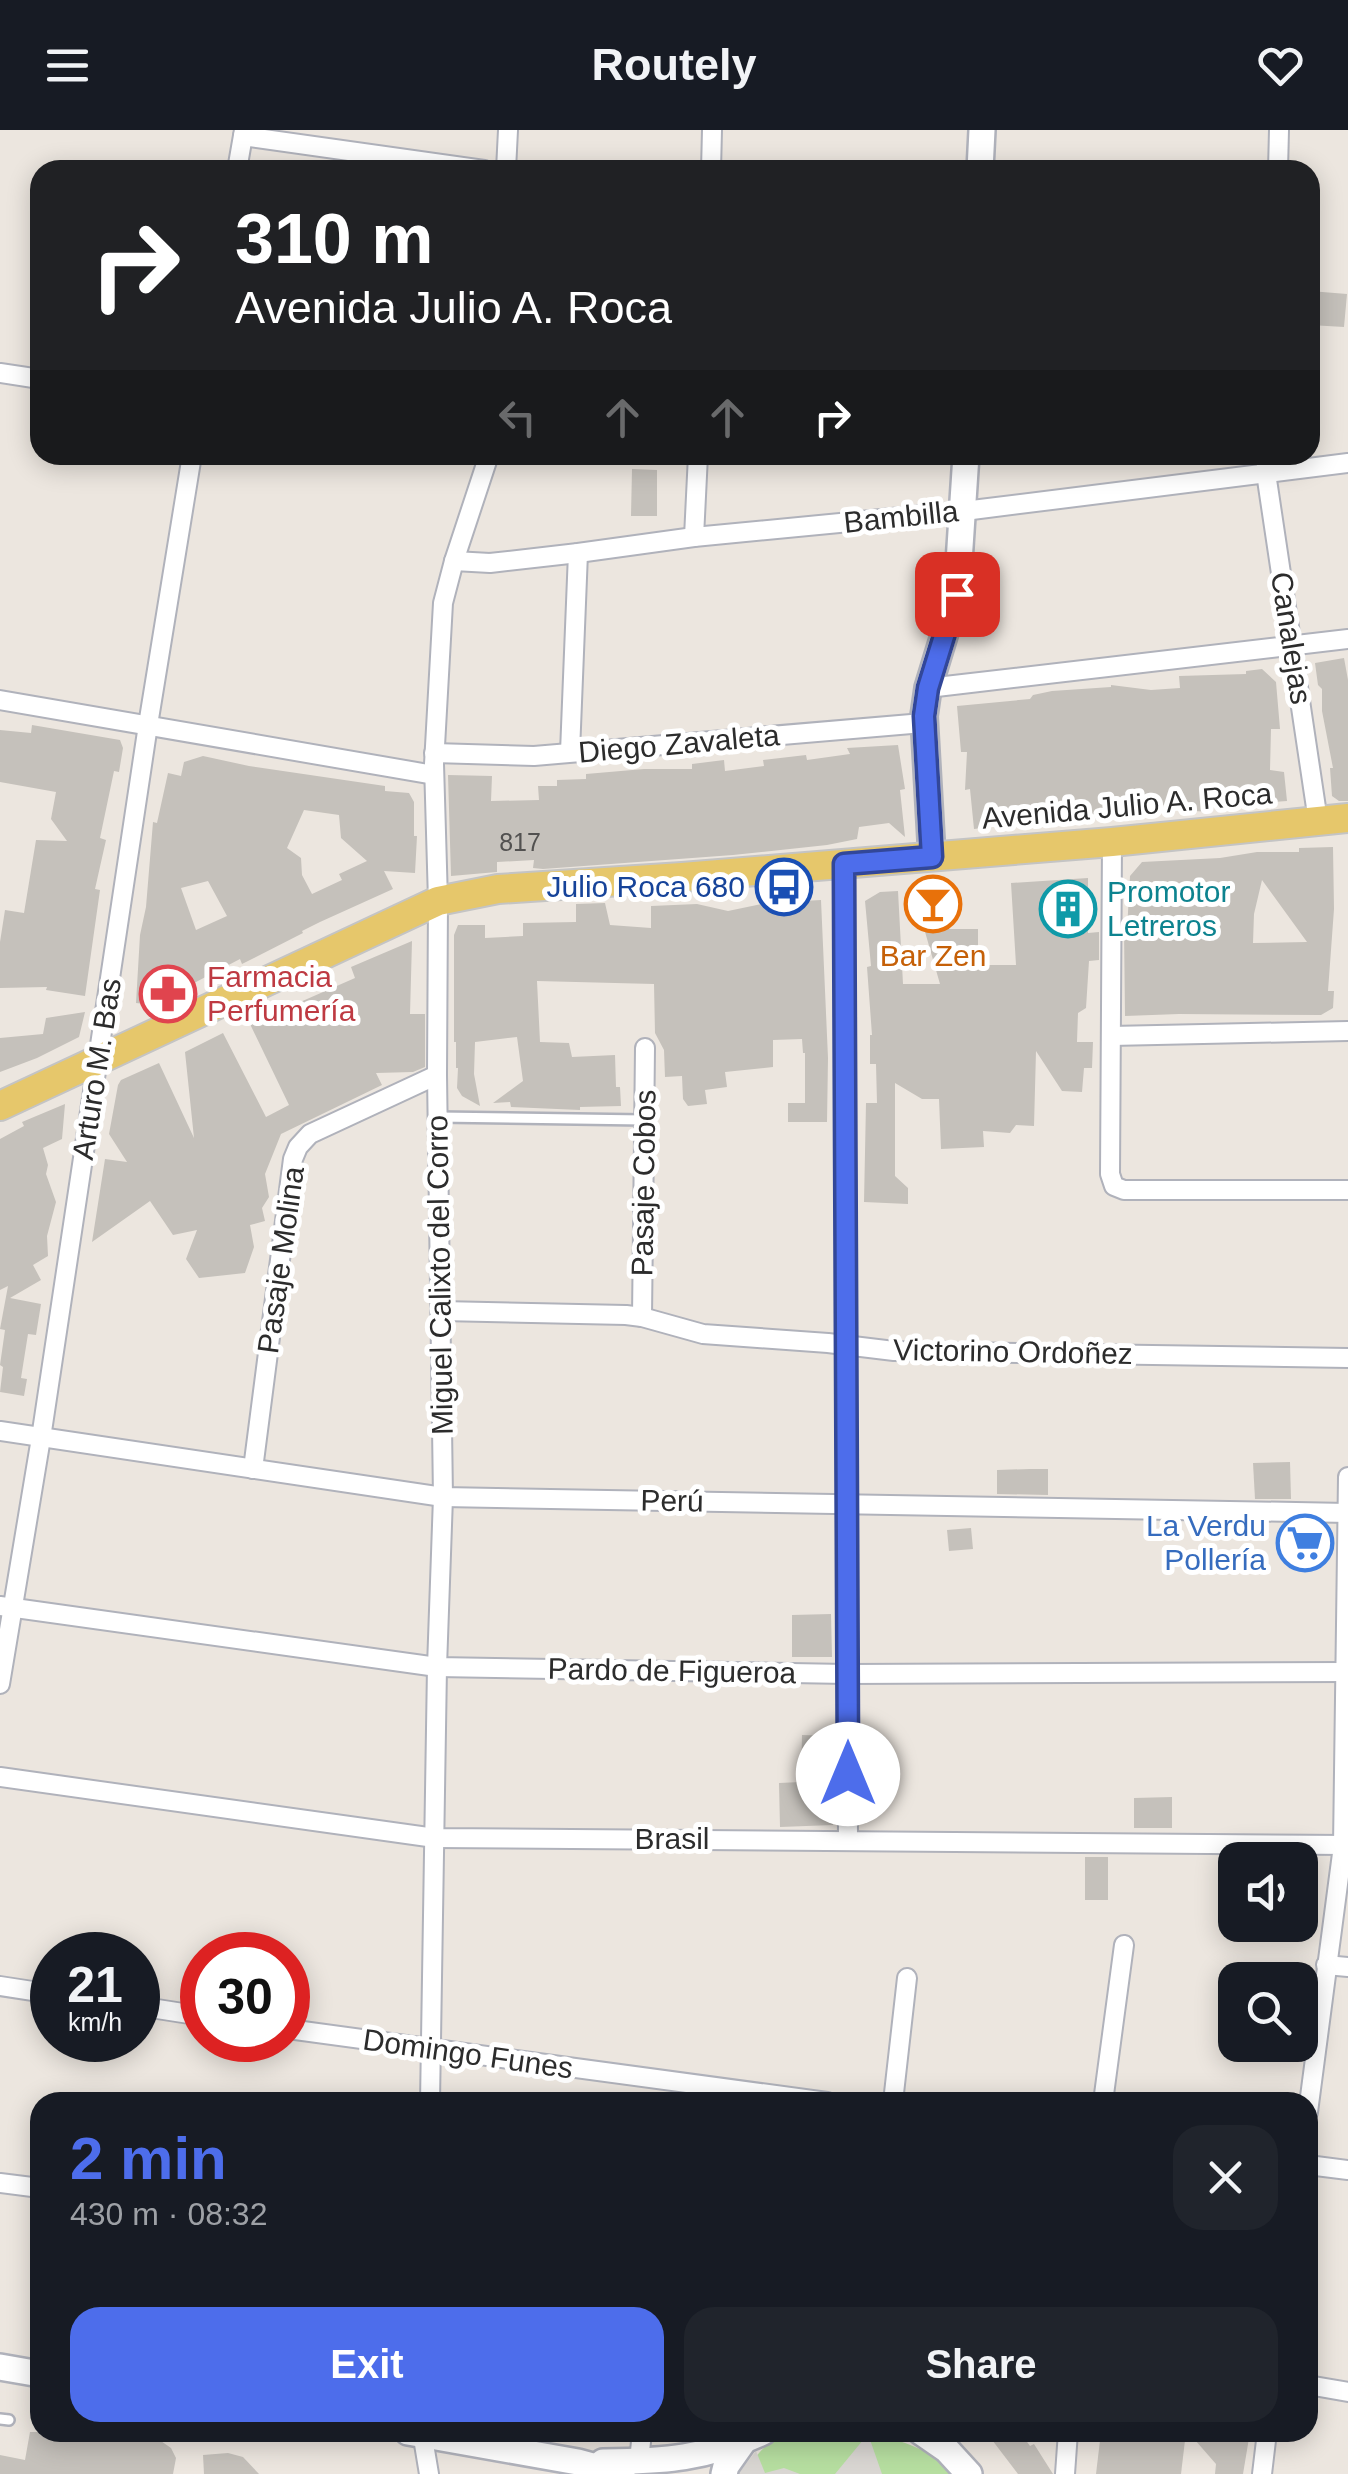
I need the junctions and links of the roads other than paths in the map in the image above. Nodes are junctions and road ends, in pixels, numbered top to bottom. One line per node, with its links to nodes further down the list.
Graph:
1 (508, 130): 8 (street)
2 (712, 130): 9 (street)
3 (982, 130): 10 (main road)
4 (1279, 130): 11 (street)
5 (243, 133): 6 (street); 7 (street)
6 (239, 160)
7 (419, 160)
8 (506, 160)
9 (710, 160)
10 (980, 160)
11 (1278, 160)
12 (0, 373): 13 (street)
13 (30, 378)
14 (1320, 463): 15 (street, Bambilla)
15 (1348, 463)
16 (190, 465): 31 (street, Arturo M. Bas)
17 (487, 465): 25 (street, Miguel Calixto del Corro)
18 (698, 465): 23 (street)
19 (966, 465): 22 (main road)
20 (1260, 465): 22 (street, Bambilla)
21 (1266, 465): 27 (street, Canalejas)
22 (964, 511): 23 (street, Bambilla); 28 (main road)
23 (694, 537): 24 (street, Bambilla)
24 (578, 553): 25 (street, Bambilla); 32 (street)
25 (454, 561): 33 (street, Miguel Calixto del Corro)
26 (1348, 639): 27 (street)
27 (1292, 645): 28 (street); 36 (street, Canalejas)
28 (928, 688): 30 (main road)
29 (0, 700): 31 (street)
30 (923, 724): 32 (street, Diego Zavaleta); 38 (main road)
31 (148, 725): 34 (street); 44 (street, Arturo M. Bas)
32 (570, 752): 33 (street, Diego Zavaleta)
33 (434, 754): 34 (street, Miguel Calixto del Corro)
34 (434, 775): 40 (street, Miguel Calixto del Corro)
35 (1348, 818): 36 (main road, Avenida Julio A. Roca)
36 (1318, 821): 37 (main road, Avenida Julio A. Roca)
37 (1112, 842): 38 (main road, Avenida Julio A. Roca); 42 (street)
38 (932, 857): 39 (main road, Avenida Julio A. Roca)
39 (844, 864): 40 (main road, Avenida Julio A. Roca); 52 (street)
40 (438, 902): 44 (main road, Avenida Julio A. Roca); 45 (street, Miguel Calixto del Corro)
41 (1348, 1031): 42 (street)
42 (1111, 1036): 49 (street)
43 (645, 1048): 48 (street, Pasaje Cobos)
44 (98, 1062): 46 (main road, Avenida Julio A. Roca); 55 (street, Arturo M. Bas)
45 (437, 1076): 47 (street, Miguel Calixto del Corro); 56 (street, Pasaje Molina)
46 (0, 1106)
47 (438, 1117): 48 (lane); 50 (street, Miguel Calixto del Corro)
48 (644, 1120): 51 (street, Pasaje Cobos)
49 (1348, 1190)
50 (442, 1311): 51 (street, Victorino Ordoñez); 58 (street, Miguel Calixto del Corro)
51 (642, 1317): 52 (street, Victorino Ordoñez)
52 (847, 1346): 53 (street, Victorino Ordoñez); 59 (street)
53 (1348, 1358)
54 (0, 1431): 55 (street, Perú)
55 (41, 1438): 56 (street, Perú); 61 (street, Arturo M. Bas)
56 (254, 1469): 58 (street, Perú)
57 (1348, 1477): 60 (street)
58 (443, 1497): 59 (street, Perú); 62 (street, Miguel Calixto del Corro)
59 (846, 1504): 60 (street, Perú); 64 (street)
60 (1348, 1513): 63 (street)
61 (6, 1607): 62 (street, Pardo de Figueroa); 65 (street, Arturo M. Bas)
62 (437, 1667): 64 (street, Pardo de Figueroa); 67 (street, Miguel Calixto del Corro)
63 (1347, 1672): 64 (street, Pardo de Figueroa); 69 (street)
64 (847, 1674): 68 (street)
65 (0, 1684)
66 (0, 1777): 67 (street, Brasil)
67 (435, 1838): 68 (street, Brasil); 77 (street, Miguel Calixto del Corro)
68 (848, 1840): 69 (street, Brasil)
69 (1346, 1846): 71 (street)
70 (1124, 1945): 81 (street)
71 (1326, 1965): 72 (street); 82 (street)
72 (1348, 1967)
73 (907, 1978): 80 (street)
74 (0, 1986): 75 (street)
75 (30, 1991)
76 (310, 2031): 77 (street, Domingo Funes)
77 (432, 2050): 78 (street, Miguel Calixto del Corro); 79 (street, Domingo Funes)
78 (430, 2092)
79 (676, 2092)
80 (894, 2092)
81 (1103, 2092)
82 (1310, 2092)
83 (1318, 2166): 84 (street)
84 (1348, 2170)
85 (0, 2182): 86 (street)
86 (30, 2186)
87 (0, 2367): 88 (main road)
88 (30, 2372)
89 (1318, 2387): 90 (street)
90 (1348, 2392)
91 (420, 2442): 100 (street)
92 (467, 2442): 99 (main road)
93 (639, 2442): 99 (street)
94 (737, 2442): 99 (main road)
95 (750, 2442): 101 (main road)
96 (936, 2442): 102 (main road)
97 (1067, 2442): 103 (street)
98 (1266, 2442): 104 (street)
99 (630, 2468)
100 (429, 2474)
101 (724, 2474)
102 (969, 2474)
103 (1065, 2474)
104 (1262, 2474)

